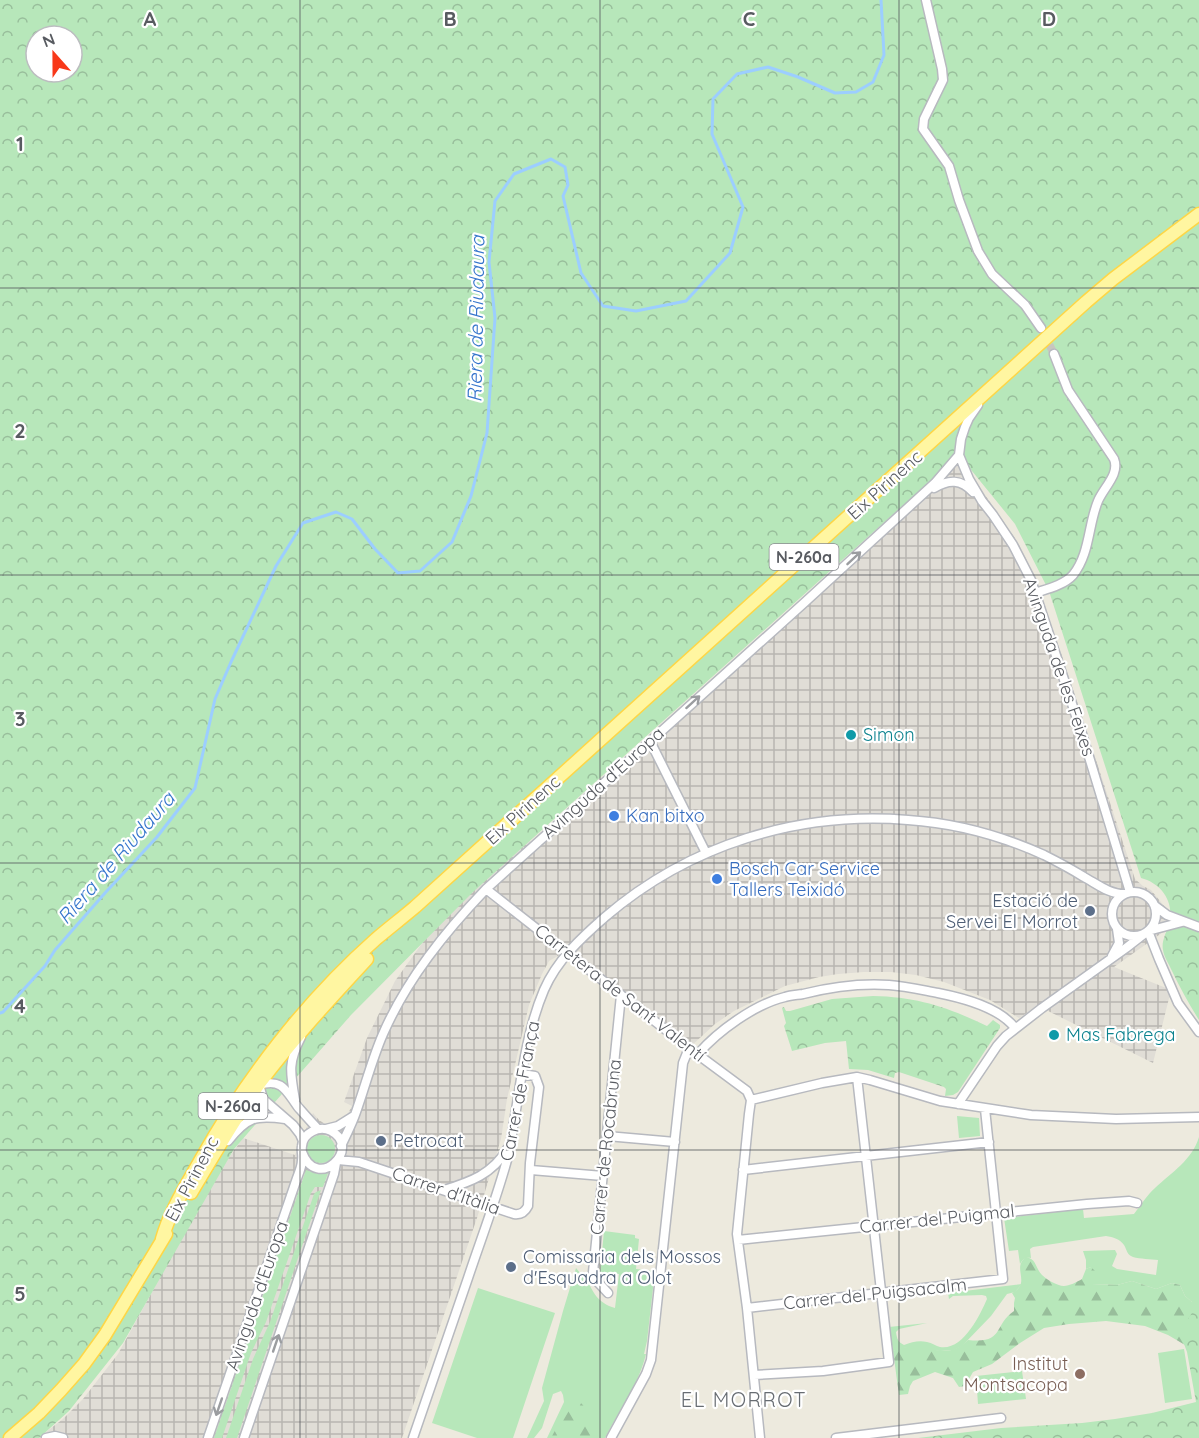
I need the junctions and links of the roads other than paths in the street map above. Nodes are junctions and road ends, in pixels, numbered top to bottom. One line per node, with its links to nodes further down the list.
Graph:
1 (926, 0): 3 (street)
2 (1199, 214): 5 (main road, Eix Pirinenc / N-260a)
3 (1041, 328)
4 (1054, 354): 9 (street)
5 (989, 391): 6 (street, Avinguda d'Europa); 16 (main road, Eix Pirinenc / N-260a)
6 (959, 455): 7 (street, Avinguda d'Europa); 8 (street, Avinguda de les Feixes)
7 (916, 500): 8 (street, Avinguda d'Europa); 10 (street, Avinguda d'Europa, one-way to 7)
8 (982, 501): 9 (street, Avinguda de les Feixes)
9 (1035, 593): 14 (street, Avinguda de les Feixes)
10 (650, 741): 11 (street); 13 (street, Avinguda d'Europa)
11 (706, 853): 12 (street, Carrer de França); 22 (street, Carrer de França)
12 (1092, 881): 14 (street, Carrer de França); 17 (street, Carrer de França)
13 (486, 889): 22 (street, Carretera de Sant Valentí); 38 (street, Avinguda d'Europa)
14 (1127, 893): 15 (street); 17 (street)
15 (1155, 906): 18 (street); 21 (street)
16 (415, 907): 24 (main road, Eix Pirinenc / N-260a); 26 (main road, Eix Pirinenc / N-260a)
17 (1112, 910): 19 (street)
18 (1182, 922): 20 (street); 21 (street)
19 (1116, 927): 21 (street); 23 (street)
20 (1199, 927)
21 (1146, 932): 23 (street); 28 (street)
22 (568, 952): 25 (street, Carretera de Sant Valentí); 31 (street, Carrer de França)
23 (1108, 960): 27 (street)
24 (326, 988): 33 (street); 56 (main road, Eix Pirinenc / N-260a)
25 (621, 995): 29 (street, Carretera de Sant Valentí); 42 (street, Carrer de Rocabruna)
26 (309, 1024): 33 (main road, Eix Pirinenc / N-260a); 35 (street)
27 (1015, 1028): 30 (street); 36 (street)
28 (1199, 1032)
29 (689, 1048): 30 (street, Carretera de Sant Valentí); 44 (street)
30 (698, 1053): 34 (street, Carretera de Sant Valentí)
31 (522, 1074): 46 (street, Carrer de França); 53 (street, Carrer d'Itàlia)
32 (857, 1077): 34 (street); 36 (street); 49 (street)
33 (259, 1085): 35 (street); 40 (street); 50 (main road, Eix Pirinenc / N-260a); 56 (street)
34 (751, 1100): 54 (street)
35 (296, 1103): 41 (street)
36 (958, 1104): 37 (street)
37 (985, 1109): 39 (street); 45 (street)
38 (354, 1116): 41 (street); 47 (street, Avinguda d'Europa)
39 (1198, 1117)
40 (285, 1119): 43 (street); 50 (street)
41 (322, 1129): 43 (street); 47 (street)
42 (607, 1136): 44 (street); 55 (street, Carrer de Rocabruna)
43 (303, 1141): 48 (street)
44 (675, 1142): 76 (street)
45 (989, 1142): 49 (street); 60 (street)
46 (510, 1143): 57 (street); 59 (street, Carrer de França)
47 (341, 1148): 51 (street); 52 (street, Carrer d'Itàlia)
48 (302, 1152): 51 (street); 73 (street, Avinguda d'Europa, one-way to 73)
49 (865, 1156): 54 (street); 61 (street)
50 (212, 1160): 62 (main road, Eix Pirinenc / N-260a)
51 (337, 1162): 52 (street, Carrer d'Itàlia); 74 (street, Avinguda d'Europa, one-way to 51)
52 (359, 1162): 57 (street, Carrer d'Itàlia)
53 (531, 1170): 55 (street); 59 (street, Carrer d'Itàlia)
54 (743, 1170): 63 (street)
55 (603, 1176): 64 (street, Carrer de Rocabruna)
56 (192, 1177): 62 (main road, Eix Pirinenc / N-260a)
57 (444, 1190): 59 (street, Carrer d'Itàlia)
58 (1137, 1203): 60 (street, Carrer del Puigmal)
59 (492, 1207): 75 (street, Carrer de França)
60 (996, 1213): 61 (street, Carrer del Puigmal); 65 (street, Carrer del Puigsacalm)
61 (873, 1225): 63 (street, Carrer del Puigmal); 65 (street)
62 (162, 1239): 71 (main road, Eix Pirinenc / N-260a)
63 (738, 1240): 66 (street)
64 (608, 1293)
65 (881, 1293): 66 (street, Carrer del Puigsacalm); 67 (street)
66 (747, 1308): 67 (street)
67 (754, 1375): 77 (street)
68 (1000, 1418): 69 (street)
69 (897, 1434): 78 (street)
70 (47, 1437): 72 (street)
71 (10, 1438)
72 (63, 1438)
73 (208, 1438)
74 (244, 1438)
75 (413, 1438)
76 (611, 1438)
77 (760, 1438)
78 (836, 1438)

